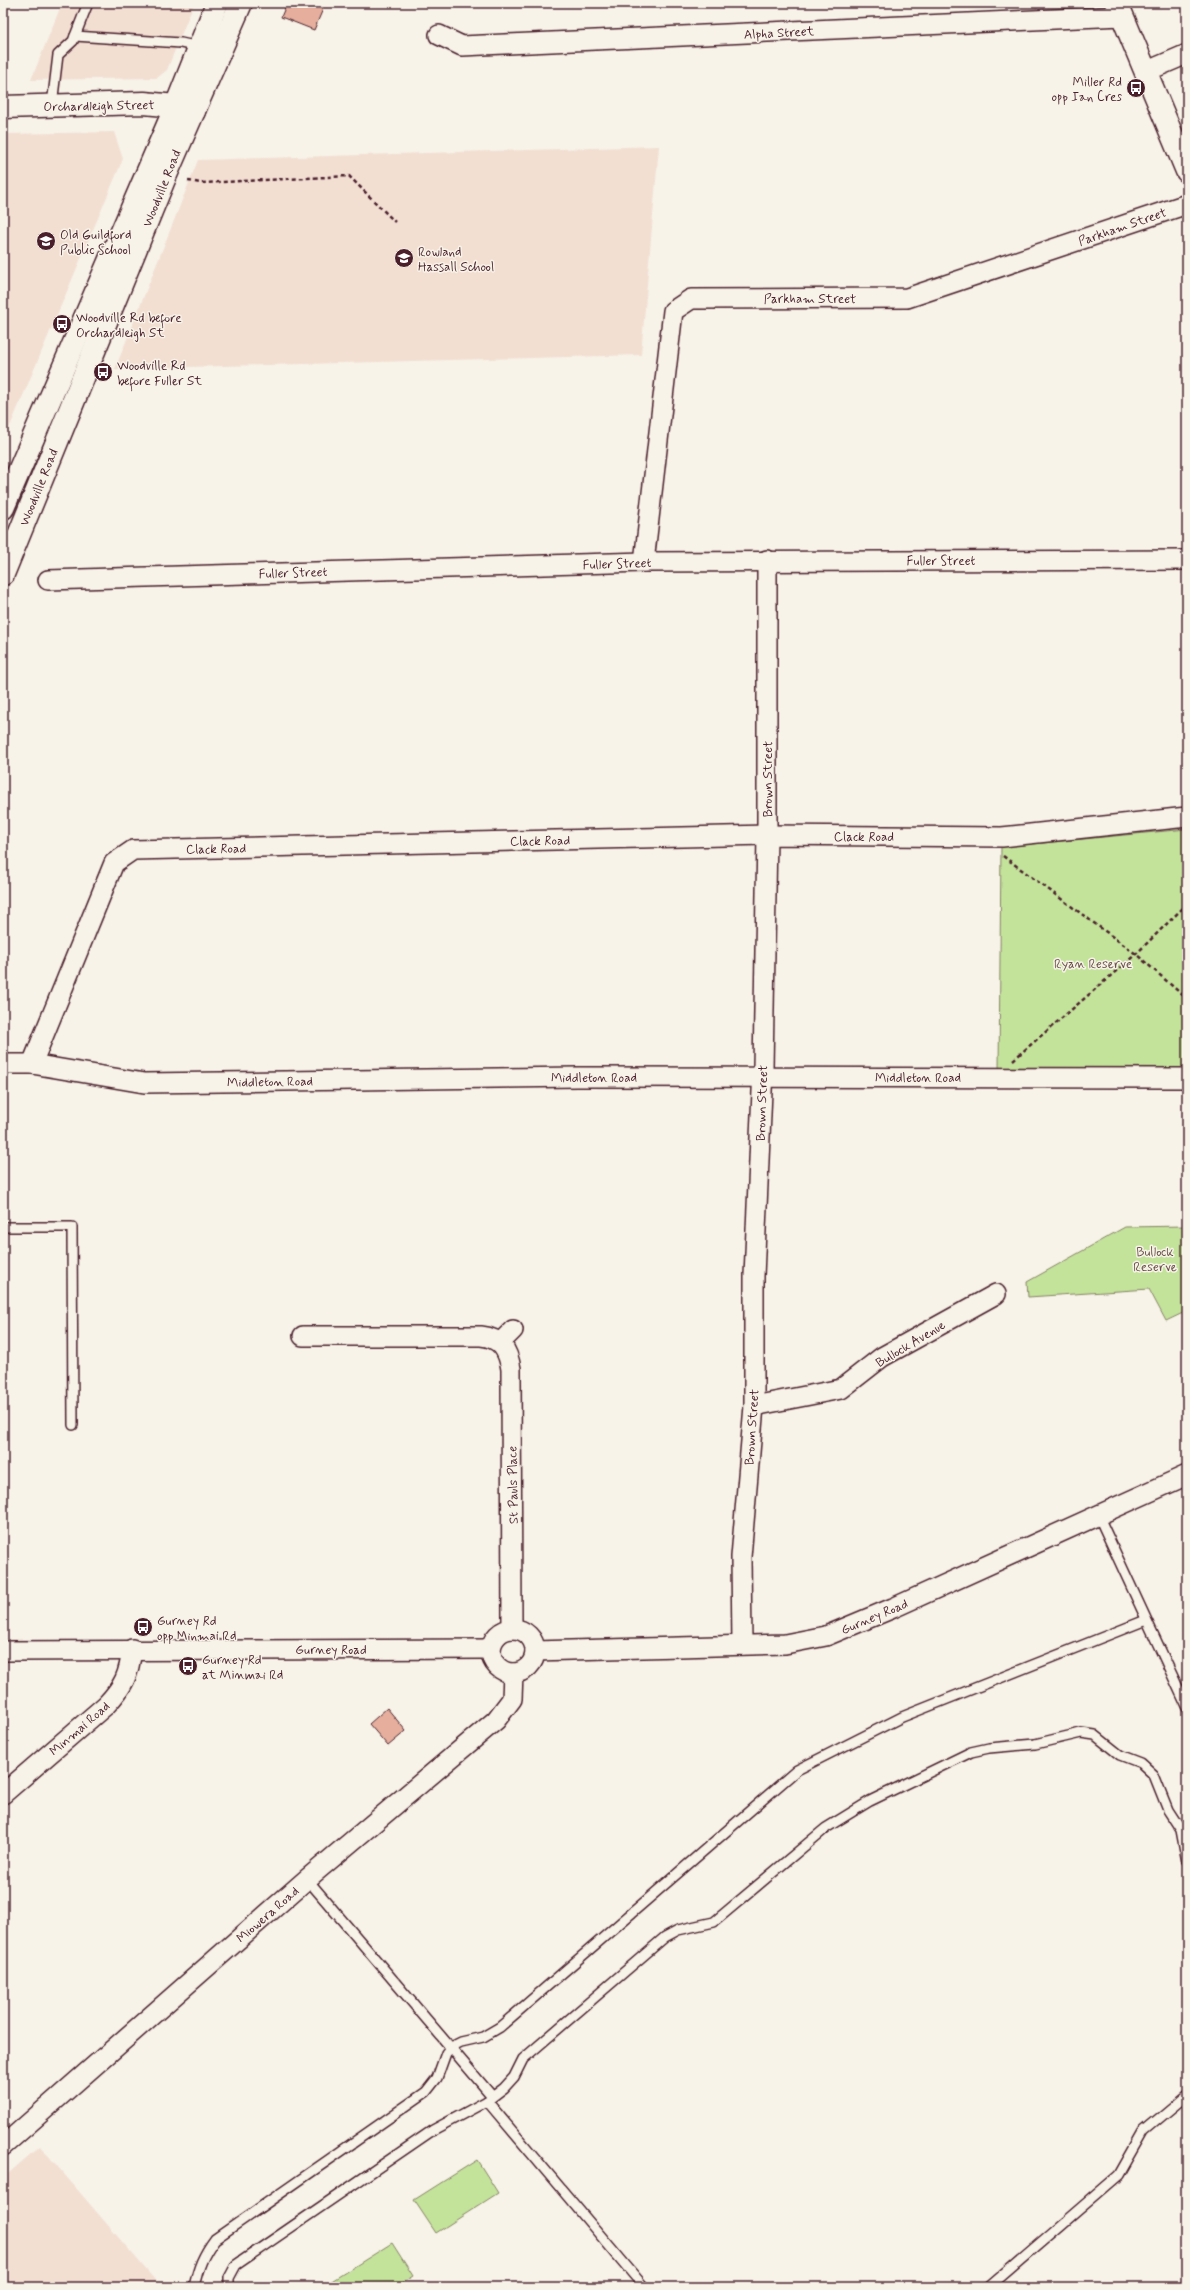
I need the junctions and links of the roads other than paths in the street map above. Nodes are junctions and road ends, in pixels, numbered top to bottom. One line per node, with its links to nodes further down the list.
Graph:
1 (88, 3): 6 (lane)
2 (217, 3): 7 (main road, Woodville Road)
3 (241, 3): 12 (main road, Woodville Road)
4 (1119, 9): 5 (street, Alpha Street); 9 (main road)
5 (439, 35)
6 (75, 36): 7 (lane); 10 (lane)
7 (190, 45): 12 (main road, Woodville Road)
8 (1187, 54): 9 (street)
9 (1146, 72): 13 (main road)
10 (52, 105): 11 (main road, Orchardleigh Street); 12 (main road, Orchardleigh Street)
11 (3, 106)
12 (185, 108): 15 (main road, Woodville Road); 19 (main road, Woodville Road)
13 (1187, 171)
14 (1187, 204): 18 (street, Parkham Street)
15 (3, 508)
16 (767, 560): 17 (street, Fuller Street); 18 (street, Fuller Street); 22 (street, Brown Street)
17 (1187, 560)
18 (644, 562): 20 (street, Fuller Street)
19 (3, 574)
20 (48, 580)
21 (1187, 817): 22 (street, Clack Road)
22 (767, 835): 24 (street, Clack Road); 25 (street, Brown Street)
23 (3, 1064): 24 (street, Middleton Road)
24 (32, 1064): 25 (street, Middleton Road)
25 (762, 1077): 26 (street, Middleton Road); 30 (street, Brown Street)
26 (1187, 1078)
27 (3, 1227): 31 (lane)
28 (996, 1294): 30 (street, Bullock Avenue)
29 (303, 1336): 35 (street, St Pauls Place)
30 (754, 1406): 36 (street, Brown Street)
31 (73, 1425)
32 (1187, 1475): 33 (street, Gurney Road)
33 (1098, 1516): 34 (lane); 36 (street, Gurney Road)
34 (1146, 1620): 42 (lane); 46 (lane)
35 (512, 1629): 38 (street); 40 (street)
36 (742, 1645): 40 (street, Gurney Road)
37 (132, 1649): 38 (street, Gurney Road); 39 (street, Gurney Road); 43 (street, Minmai Road)
38 (491, 1649): 41 (street)
39 (3, 1651)
40 (535, 1651): 41 (street)
41 (513, 1673): 45 (street, Miowera Road)
42 (1187, 1707)
43 (3, 1794)
44 (1187, 1862): 48 (lane)
45 (307, 1879): 46 (lane); 49 (street, Miowera Road)
46 (451, 2047): 48 (lane); 50 (lane)
47 (1187, 2095): 53 (lane)
48 (489, 2098): 51 (lane); 52 (lane)
49 (3, 2146)
50 (194, 2287)
51 (229, 2287)
52 (644, 2287)
53 (989, 2287)

